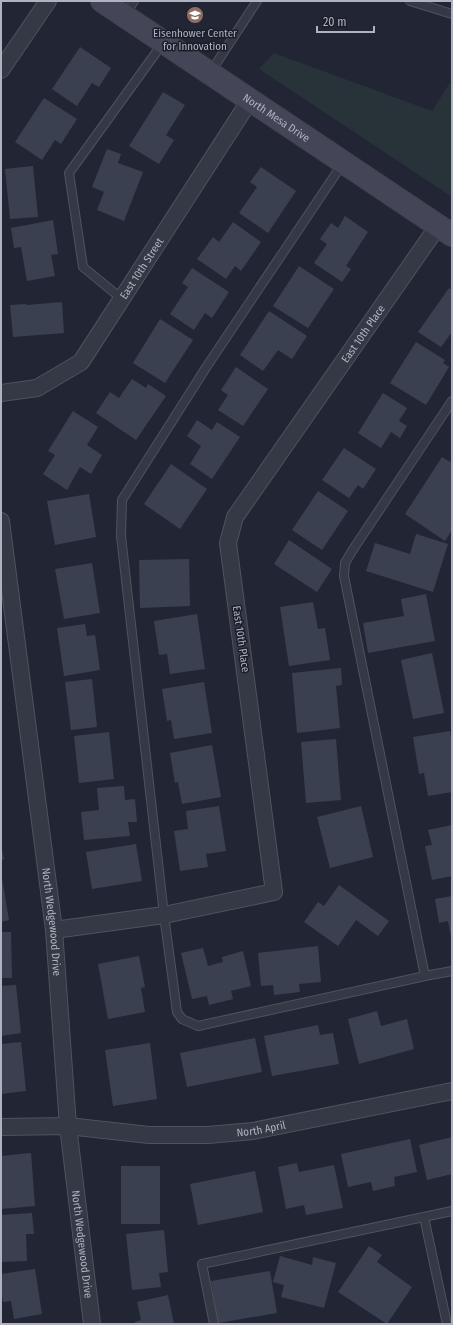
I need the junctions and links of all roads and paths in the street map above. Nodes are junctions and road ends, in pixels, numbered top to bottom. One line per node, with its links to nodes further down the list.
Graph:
1 (48, 1): 8 (street)
2 (102, 1): 5 (main road, North Mesa Drive)
3 (257, 1): 9 (lane)
4 (410, 1): 6 (lane)
5 (129, 9): 7 (main road, North Mesa Drive)
6 (452, 14)
7 (164, 43): 9 (main road, North Mesa Drive); 13 (lane)
8 (1, 70)
9 (210, 73): 10 (main road, North Mesa Drive)
10 (250, 100): 11 (main road, North Mesa Drive); 13 (street, East 10th Street)
11 (343, 162): 12 (main road, North Mesa Drive); 17 (lane)
12 (445, 230): 17 (street, East 10th Place)
13 (122, 299): 14 (street, East 10th Street)
14 (1, 393)
15 (452, 401): 20 (lane)
16 (1, 521): 18 (street, North Wedgewood Drive)
17 (164, 915): 18 (street, East 10th Place); 20 (lane)
18 (54, 930): 22 (street, North Wedgewood Drive)
19 (452, 971): 20 (lane)
20 (425, 976)
21 (452, 1091): 22 (street, North April)
22 (68, 1126): 23 (street, North April); 26 (street, North Wedgewood Drive)
23 (1, 1128)
24 (452, 1211): 25 (lane)
25 (424, 1217): 27 (lane); 28 (lane)
26 (92, 1324)
27 (214, 1324)
28 (447, 1324)

